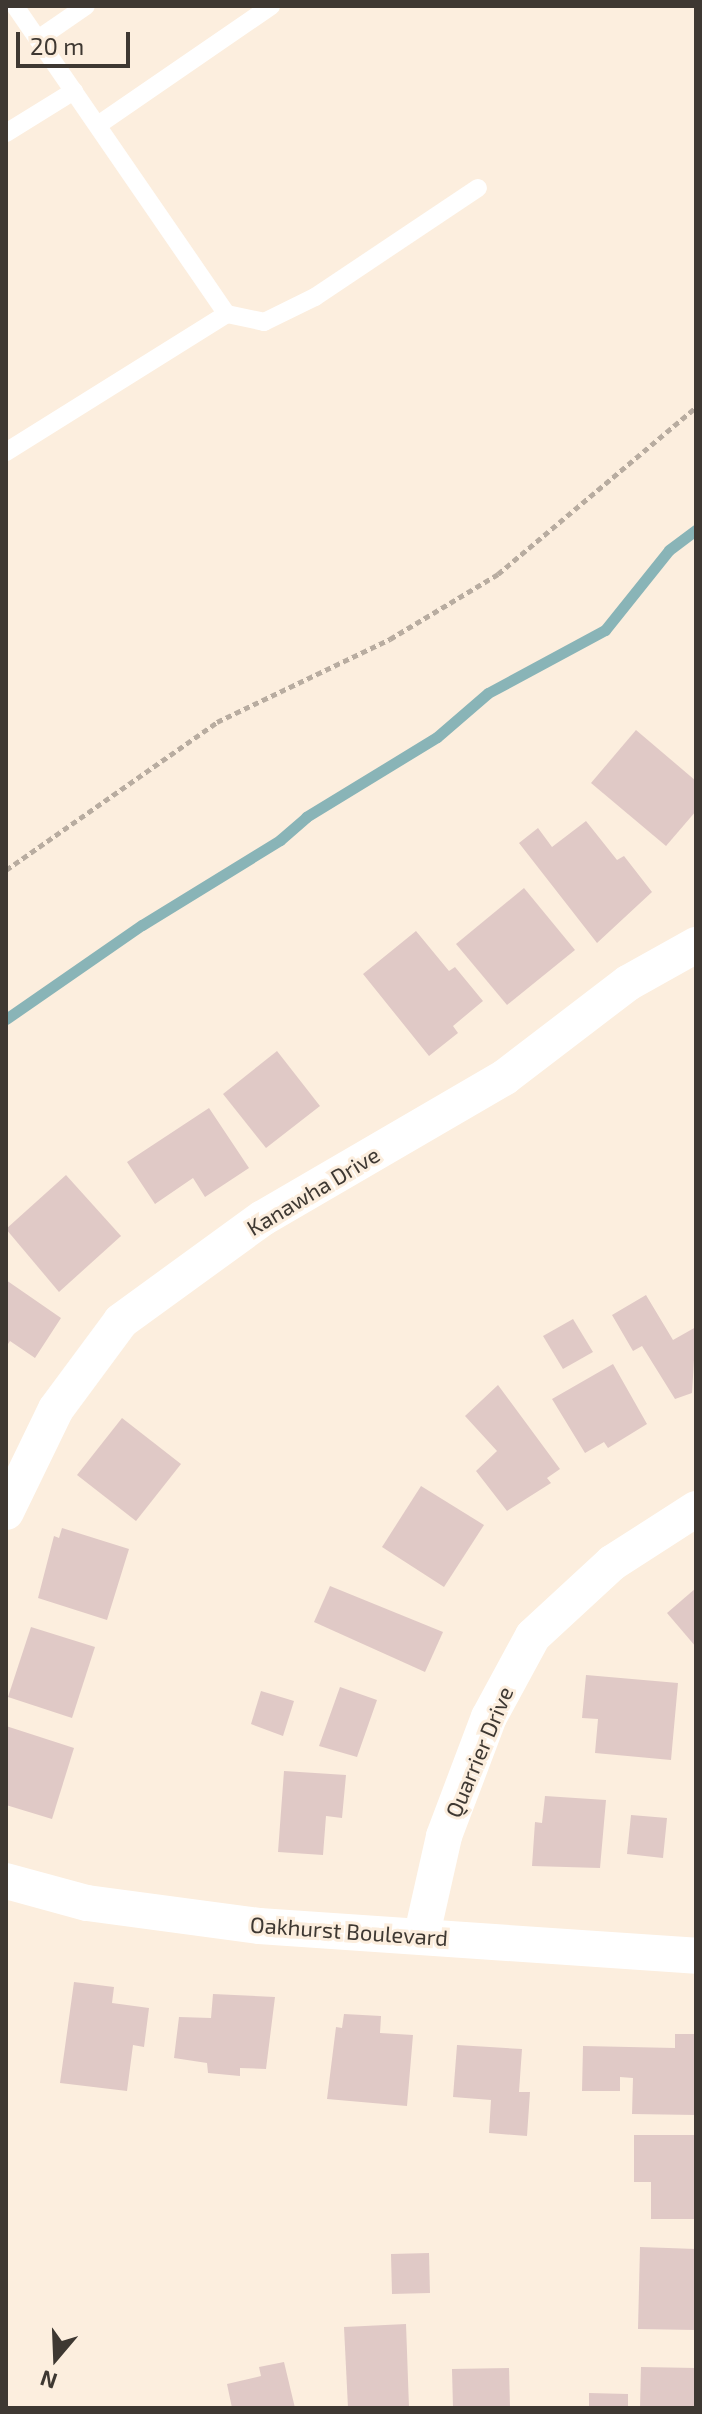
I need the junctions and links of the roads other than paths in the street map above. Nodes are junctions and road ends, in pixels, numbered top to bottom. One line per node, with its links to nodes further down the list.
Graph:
1 (86, 6): 4 (lane)
2 (271, 6): 6 (lane)
3 (14, 14): 4 (lane)
4 (38, 39): 5 (lane)
5 (74, 91): 6 (lane); 7 (lane)
6 (98, 125): 9 (lane)
7 (6, 133)
8 (478, 188): 9 (lane)
9 (227, 314): 10 (lane)
10 (6, 452)
11 (696, 945): 13 (street, Kanawha Drive)
12 (696, 1509): 15 (street, Quarrier Drive)
13 (6, 1512)
14 (6, 1881): 15 (street, Oakhurst Boulevard)
15 (422, 1934): 16 (street, Oakhurst Boulevard)
16 (696, 1956)

